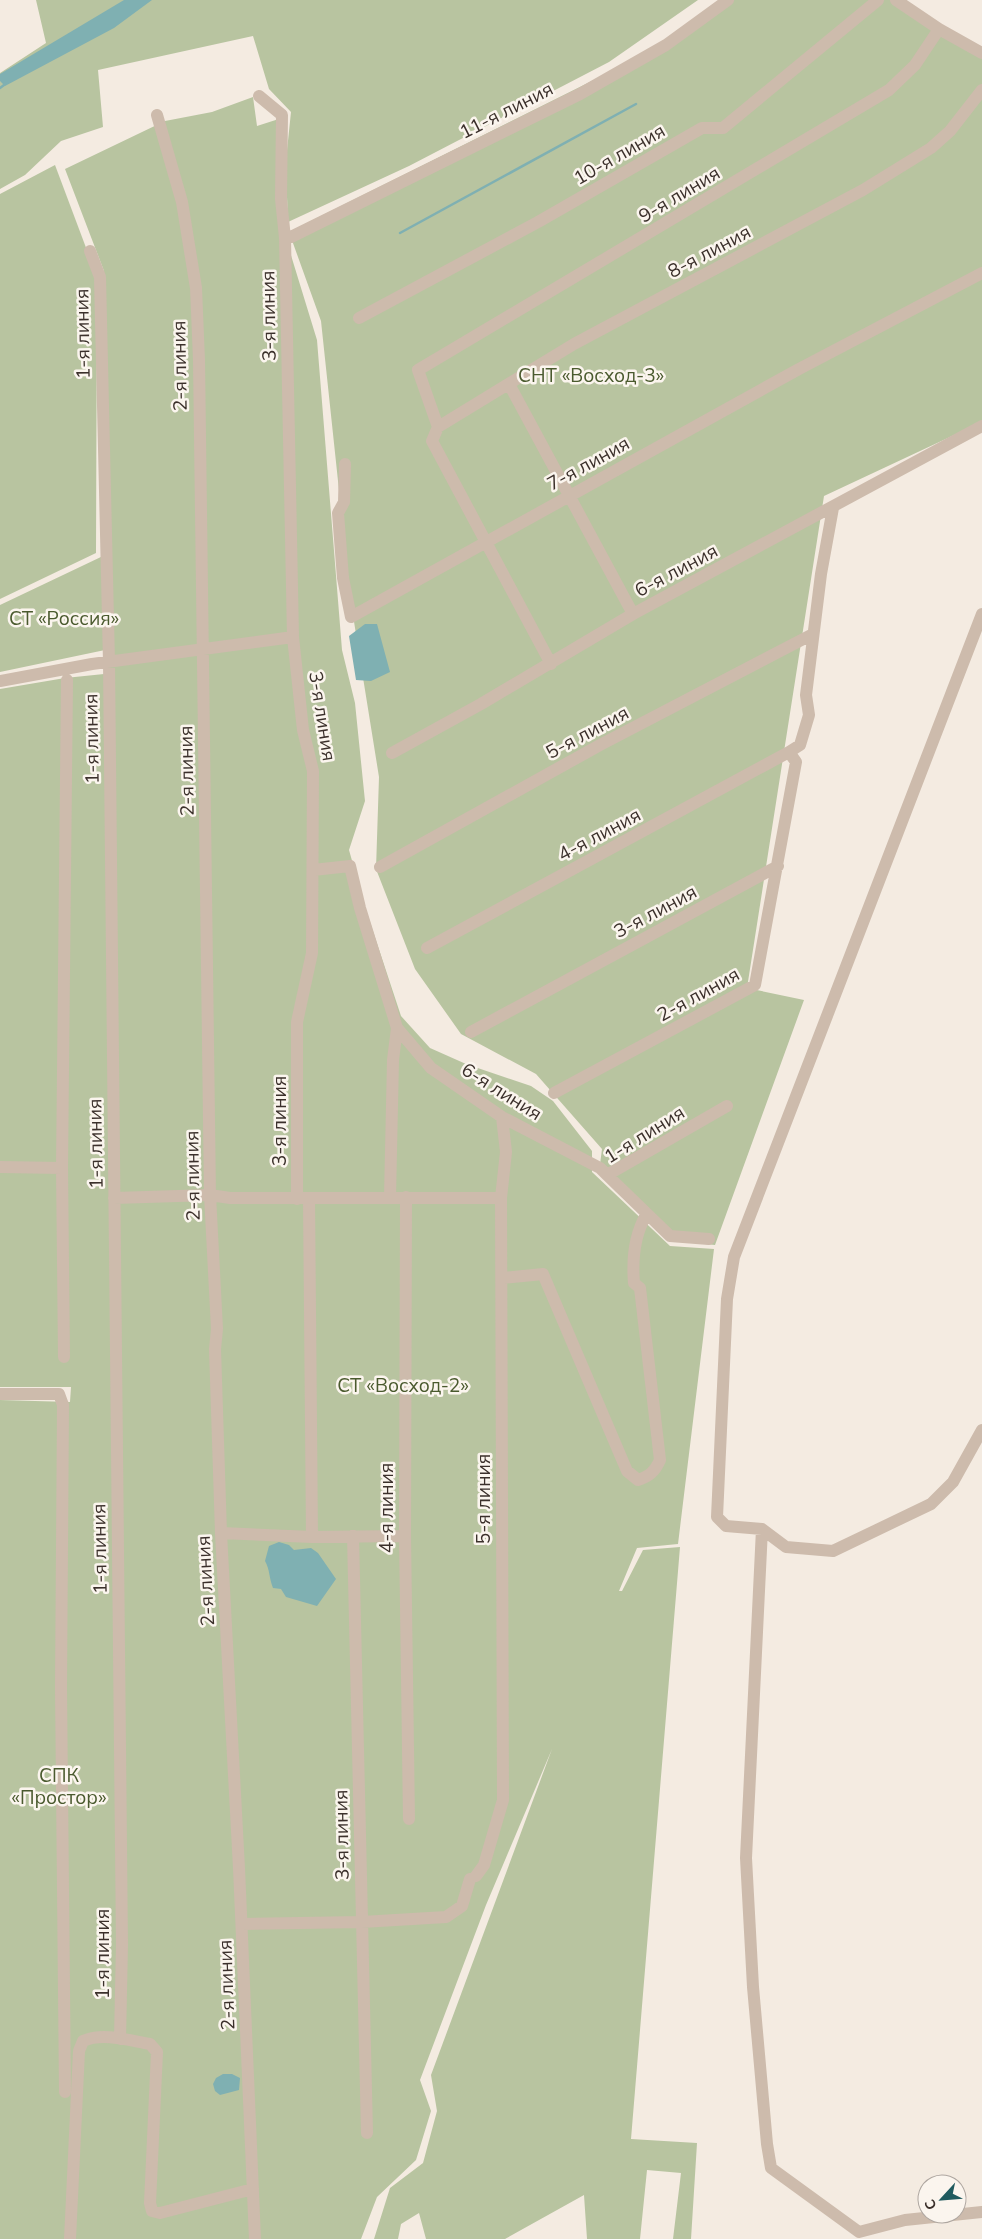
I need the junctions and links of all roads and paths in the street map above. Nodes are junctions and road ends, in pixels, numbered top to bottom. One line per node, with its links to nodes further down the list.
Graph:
1 (728, 0): 9 (street, 11-я линия)
2 (878, 0): 12 (street, 10-я линия)
3 (896, 0): 4 (street)
4 (939, 29): 5 (street); 15 (street, 9-я линия)
5 (982, 52)
6 (982, 90): 13 (street, 8-я линия)
7 (259, 96): 9 (street, 3-я линия)
8 (157, 115): 24 (street, 2-я линия)
9 (288, 237): 23 (street, 3-я линия)
10 (90, 250): 25 (street, 1-я линия)
11 (982, 273): 17 (street, 7-я линия)
12 (359, 318)
13 (509, 384): 15 (street, 8-я линия); 17 (street)
14 (982, 426): 18 (street, 6-я линия)
15 (438, 427): 19 (street)
16 (345, 464): 19 (street, 7-я линия)
17 (568, 495): 19 (street, 7-я линия); 20 (street)
18 (833, 508): 20 (street, 6-я линия); 22 (street)
19 (484, 541): 26 (street)
20 (633, 614): 26 (street, 6-я линия)
21 (982, 614): 55 (street)
22 (813, 634): 29 (street); 32 (street, 5-я линия)
23 (293, 637): 24 (street); 33 (street, 3-я линия)
24 (204, 649): 25 (street); 43 (street, 2-я линия)
25 (109, 662): 28 (street); 45 (street, 1-я линия)
26 (551, 664): 30 (street, 6-я линия)
27 (66, 680): 41 (street)
28 (0, 681)
29 (789, 752): 31 (street); 34 (street, 4-я линия)
30 (392, 753)
31 (778, 866): 36 (street, 3-я линия); 37 (street, 2-я линия)
32 (380, 867)
33 (312, 870): 35 (street); 46 (street, 3-я линия)
34 (427, 948)
35 (397, 1028): 39 (street, 6-я линия); 44 (street)
36 (471, 1032)
37 (554, 1093)
38 (727, 1106): 42 (street, 1-я линия)
39 (502, 1117): 42 (street, 6-я линия); 48 (street, 5-я линия)
40 (0, 1167): 41 (street)
41 (62, 1168): 52 (street)
42 (603, 1172): 49 (street, 1-я линия)
43 (210, 1195): 45 (street); 46 (street); 56 (street, 2-я линия)
44 (390, 1197): 46 (street); 47 (street)
45 (114, 1198): 63 (street, 1-я линия)
46 (303, 1198): 59 (street, 3-я линия)
47 (406, 1198): 48 (street); 58 (street, 4-я линия)
48 (501, 1198): 51 (street, 5-я линия)
49 (646, 1215): 50 (street, 1-я линия); 51 (street)
50 (709, 1239)
51 (502, 1278): 61 (street, 5-я линия)
52 (64, 1358)
53 (0, 1394): 64 (street)
54 (982, 1430): 55 (street)
55 (762, 1529): 67 (street)
56 (221, 1533): 59 (street); 62 (street, 2-я линия)
57 (353, 1536): 58 (street); 59 (street); 61 (street, 3-я линия)
58 (405, 1536): 60 (street, 4-я линия)
59 (312, 1537)
60 (409, 1819)
61 (362, 1922): 62 (street, 5-я линия); 65 (street, 3-я линия)
62 (242, 1924): 66 (street, 2-я линия)
63 (120, 2039): 66 (street); 68 (street)
64 (65, 2092)
65 (367, 2133)
66 (253, 2189): 69 (street, 2-я линия)
67 (982, 2212)
68 (70, 2239)
69 (255, 2239)

